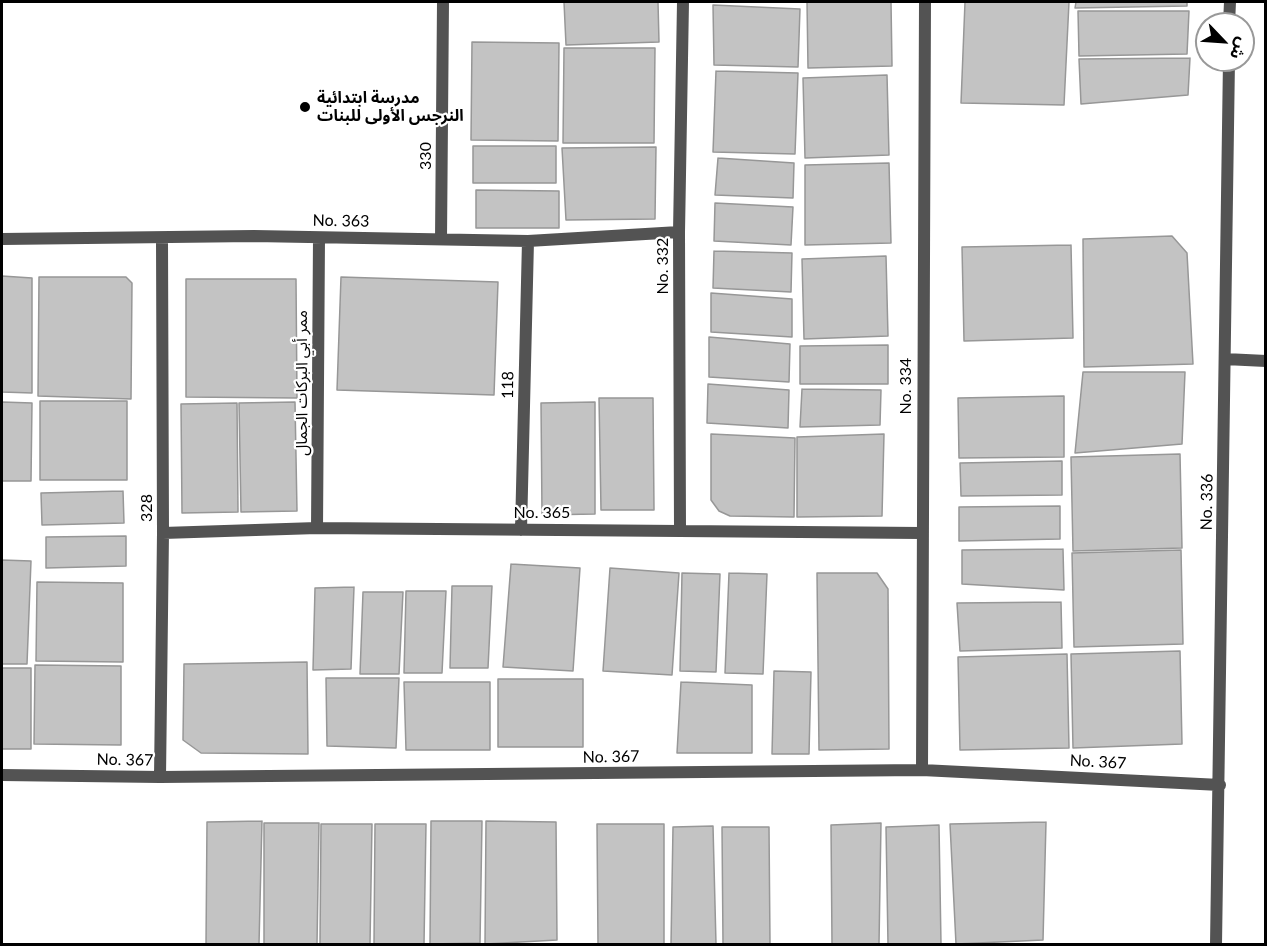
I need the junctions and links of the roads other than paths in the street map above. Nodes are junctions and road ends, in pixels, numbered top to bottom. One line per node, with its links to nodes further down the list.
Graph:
1 (443, 2): 9 (street, 330)
2 (683, 2): 5 (street, No. 332)
3 (925, 2): 17 (street, No. 334)
4 (1229, 72): 11 (street, No. 336)
5 (679, 232): 10 (street, No. 363); 15 (street, No. 332)
6 (320, 238): 8 (street, No. 363); 9 (street, No. 363); 13 (street, ممر أبي البركات الجمال)
7 (2, 239): 8 (street, No. 363)
8 (162, 239): 16 (street, 328)
9 (441, 239): 10 (street, No. 363)
10 (528, 241): 14 (street, 118)
11 (1225, 359): 12 (street); 21 (street, No. 336)
12 (1266, 361)
13 (317, 528): 14 (street, No. 365); 16 (street, No. 365)
14 (521, 530): 15 (street, No. 365)
15 (680, 530): 17 (street, No. 365)
16 (163, 533): 20 (street, 328)
17 (921, 533): 18 (street, No. 334)
18 (922, 770): 20 (street, No. 367); 21 (street, No. 367)
19 (2, 775): 20 (street, No. 367)
20 (160, 777)
21 (1220, 785): 22 (street, No. 336)
22 (1216, 945)

